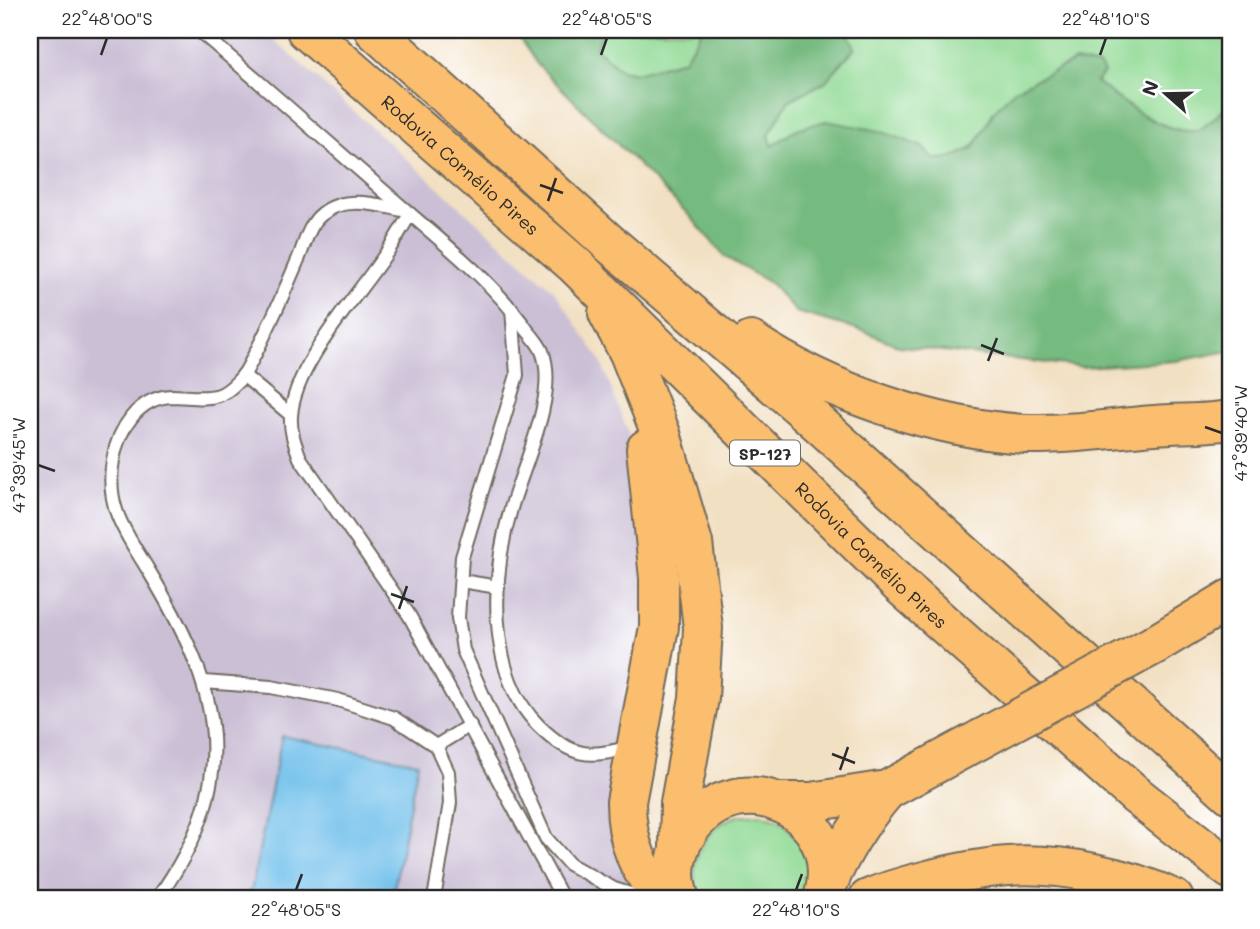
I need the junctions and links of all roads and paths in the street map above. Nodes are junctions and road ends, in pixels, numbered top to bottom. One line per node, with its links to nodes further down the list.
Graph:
1 (198, 30): 4 (lane)
2 (306, 30): 6 (main road, Rodovia Cornélio Pires / SP-127)
3 (374, 30): 5 (main road, SP-127)
4 (408, 212): 7 (lane); 9 (lane); 10 (lane)
5 (609, 243): 11 (main road); 20 (main road, SP-127)
6 (575, 265): 8 (main road); 24 (main road, Rodovia Cornélio Pires / SP-127)
7 (512, 309): 12 (lane); 13 (lane)
8 (629, 354): 17 (main road); 23 (main road)
9 (243, 375): 10 (lane); 15 (lane)
10 (291, 415): 16 (lane)
11 (1230, 420)
12 (461, 581): 13 (lane); 22 (lane)
13 (498, 587): 17 (lane)
14 (1230, 599): 19 (main road, bridge)
15 (204, 682): 18 (lane); 26 (lane)
16 (470, 725): 18 (lane); 22 (lane)
17 (637, 745): 30 (main road)
18 (436, 746): 27 (lane)
19 (887, 790): 21 (main road); 25 (main road)
20 (1230, 794)
21 (780, 802): 23 (main road); 25 (main road)
22 (540, 841): 28 (lane); 29 (lane)
23 (680, 847): 31 (main road)
24 (1230, 869)
25 (825, 893)
26 (157, 899)
27 (434, 899)
28 (563, 899)
29 (646, 899)
30 (671, 899)
31 (680, 899)
32 (868, 899): 33 (main road)
33 (1174, 899)

